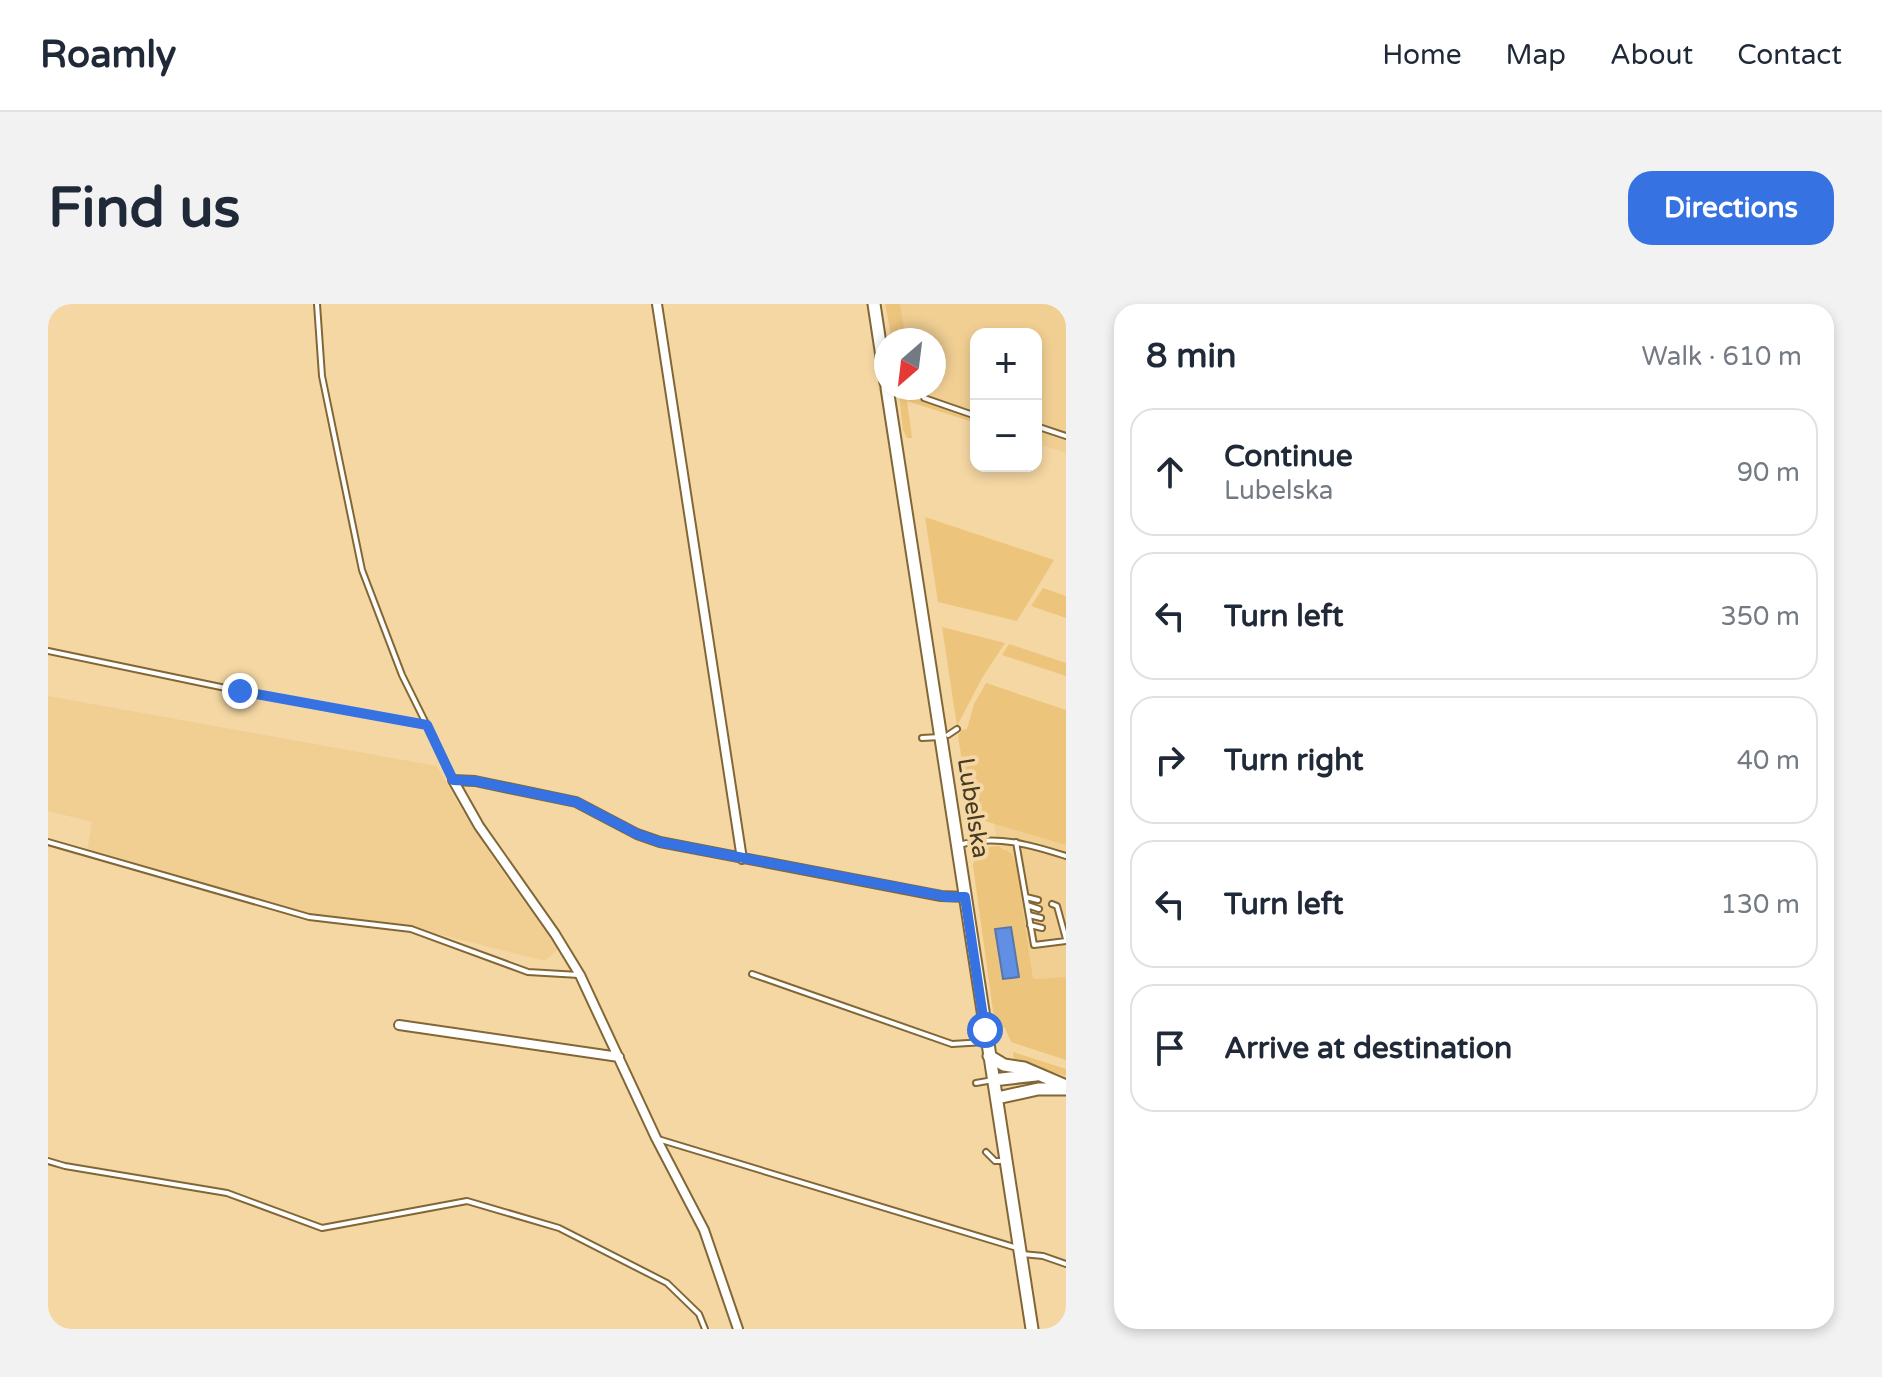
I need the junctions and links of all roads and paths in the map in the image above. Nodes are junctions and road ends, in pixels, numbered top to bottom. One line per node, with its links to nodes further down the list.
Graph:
1 (317, 304): 11 (lane)
2 (657, 304): 20 (street)
3 (874, 304): 4 (main road, Lubelska)
4 (878, 328)
5 (890, 400): 13 (main road, Lubelska)
6 (930, 400): 7 (lane)
7 (970, 414)
8 (1042, 428): 9 (lane)
9 (1066, 436)
10 (48, 651): 11 (lane)
11 (427, 725): 15 (lane)
12 (957, 729): 13 (lane)
13 (944, 736): 14 (lane); 18 (main road, Lubelska)
14 (922, 738)
15 (453, 780): 20 (street); 38 (street)
16 (48, 842): 38 (lane)
17 (1016, 842): 18 (lane); 19 (lane); 22 (lane)
18 (956, 846): 21 (main road, Lubelska)
19 (1066, 856)
20 (742, 859): 21 (street)
21 (965, 897): 40 (main road, Lubelska)
22 (1026, 897): 23 (lane); 25 (lane)
23 (1038, 900)
24 (1052, 904): 28 (lane)
25 (1027, 905): 26 (lane); 29 (lane)
26 (1039, 909)
27 (1053, 912): 28 (lane)
28 (1060, 914): 32 (lane)
29 (1029, 915): 30 (lane); 33 (lane)
30 (1041, 918)
31 (1054, 922): 32 (lane)
32 (1062, 924): 36 (lane)
33 (1030, 925): 34 (lane); 36 (lane)
34 (1042, 928)
35 (1056, 931): 36 (lane)
36 (1065, 938)
37 (752, 974): 40 (lane)
38 (580, 975): 42 (street)
39 (399, 1025): 42 (street)
40 (987, 1042): 41 (main road, Lubelska)
41 (989, 1056): 43 (main road); 44 (main road, Lubelska)
42 (619, 1057): 48 (street)
43 (1041, 1074): 44 (main road); 46 (main road)
44 (993, 1080): 45 (lane); 47 (main road, Lubelska)
45 (976, 1083)
46 (1066, 1087): 47 (main road)
47 (997, 1098): 52 (main road, Lubelska)
48 (656, 1138): 52 (lane); 55 (street)
49 (986, 1152): 51 (lane)
50 (48, 1161): 54 (lane)
51 (1000, 1161)
52 (1020, 1251): 53 (lane); 56 (main road, Lubelska)
53 (1066, 1264)
54 (705, 1329)
55 (738, 1329)
56 (1032, 1329)

